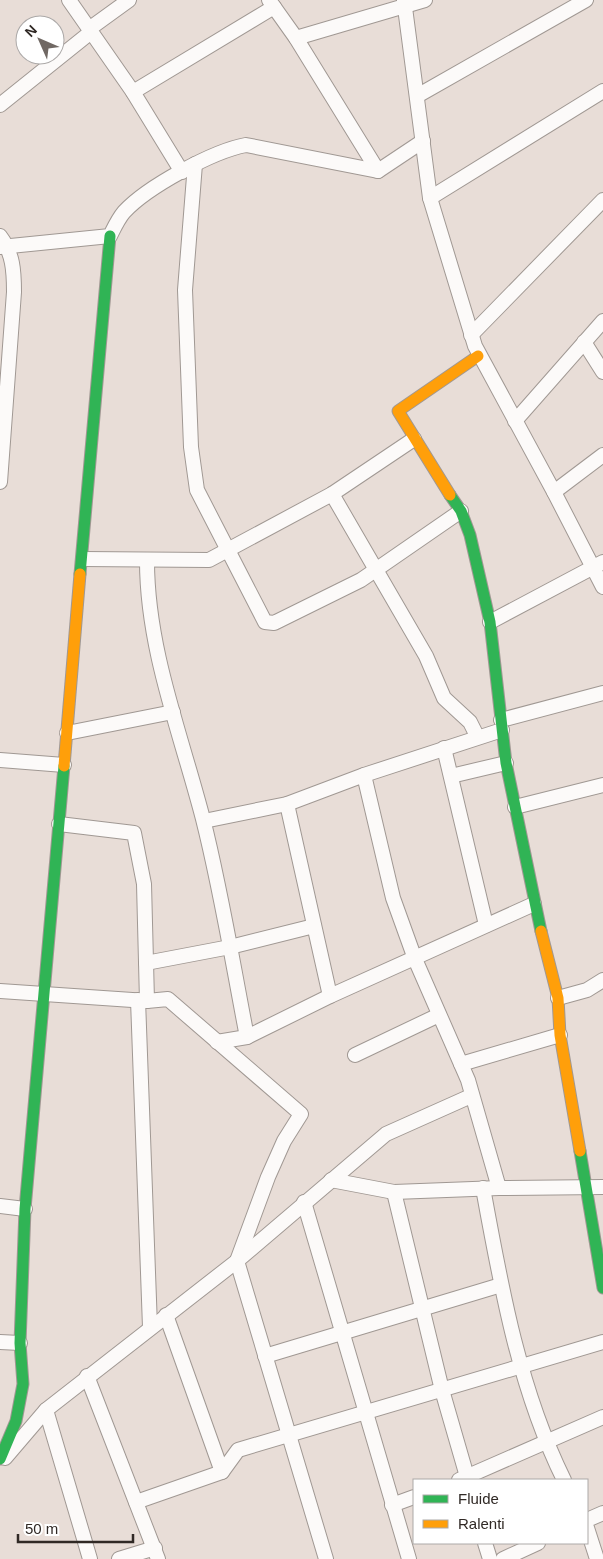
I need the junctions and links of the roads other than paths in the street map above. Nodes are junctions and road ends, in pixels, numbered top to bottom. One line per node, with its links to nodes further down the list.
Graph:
1 (69, 0): 7 (street)
2 (129, 0): 7 (street)
3 (425, 0): 6 (street)
4 (586, 0): 11 (street)
5 (272, 3): 8 (street); 10 (street)
6 (404, 4): 8 (street); 11 (street)
7 (90, 30): 10 (street); 12 (street)
8 (296, 38): 15 (street)
9 (603, 91): 17 (street)
10 (133, 92): 16 (street)
11 (417, 96): 13 (street)
12 (0, 105)
13 (423, 141): 15 (street); 17 (street)
14 (195, 164): 15 (street); 16 (street); 33 (street)
15 (378, 170)
16 (182, 172): 19 (street)
17 (430, 198): 22 (street)
18 (603, 200): 22 (street)
19 (110, 236): 20 (street); 34 (street)
20 (2, 243): 29 (street)
21 (603, 321): 23 (street)
22 (471, 335): 24 (street)
23 (584, 342): 25 (street); 26 (street)
24 (478, 356): 26 (street); 27 (street)
25 (603, 372)
26 (515, 421): 30 (street)
27 (414, 439): 31 (street); 32 (street)
28 (603, 455): 30 (street)
29 (0, 482)
30 (554, 492): 36 (street)
31 (332, 494): 33 (street); 37 (street)
32 (461, 511): 37 (street); 39 (street)
33 (230, 550): 35 (street); 37 (street)
34 (83, 559): 35 (street); 43 (street)
35 (147, 561): 41 (street)
36 (598, 566): 38 (street); 39 (street)
37 (375, 570): 44 (street)
38 (603, 587)
39 (490, 622): 42 (street)
40 (603, 693): 42 (street)
41 (173, 712): 43 (street); 54 (street)
42 (501, 725): 44 (street); 47 (street)
43 (67, 733): 48 (street)
44 (477, 736): 45 (street)
45 (444, 748): 49 (street); 50 (street)
46 (0, 760): 48 (street)
47 (506, 763): 50 (street); 53 (street)
48 (64, 765): 55 (street)
49 (364, 775): 52 (street); 60 (street)
50 (451, 776): 57 (street)
51 (603, 785): 53 (street)
52 (287, 804): 54 (street); 58 (street)
53 (515, 807): 56 (street)
54 (204, 821): 59 (street)
55 (59, 824): 61 (street); 64 (street)
56 (534, 904): 57 (street); 66 (street)
57 (486, 924): 60 (street)
58 (314, 926): 59 (street); 65 (street)
59 (230, 947): 61 (street); 70 (street)
60 (415, 960): 65 (street); 68 (street)
61 (146, 963): 67 (street)
62 (603, 980): 66 (street)
63 (0, 991): 64 (street)
64 (44, 993): 67 (street); 83 (street)
65 (330, 996): 70 (street)
66 (558, 998): 69 (street)
67 (143, 1000): 71 (street); 89 (street)
68 (439, 1015): 72 (street); 73 (street)
69 (560, 1035): 73 (street); 76 (street)
70 (247, 1037): 71 (street)
71 (217, 1042): 84 (street)
72 (355, 1055)
73 (461, 1064): 74 (street)
74 (471, 1096): 75 (street); 79 (street)
75 (331, 1180): 80 (street); 81 (street)
76 (584, 1187): 77 (street); 79 (street); 86 (street)
77 (603, 1187)
78 (484, 1188): 79 (street); 80 (street); 85 (street)
79 (499, 1188)
80 (394, 1192): 87 (street)
81 (304, 1202): 84 (street); 90 (street)
82 (0, 1206): 83 (street)
83 (25, 1209): 93 (street)
84 (237, 1261): 88 (street); 94 (street)
85 (501, 1285): 87 (street); 95 (street)
86 (603, 1288)
87 (422, 1309): 90 (street); 97 (street)
88 (166, 1315): 89 (street); 105 (street)
89 (150, 1327): 96 (street)
90 (343, 1332): 94 (street); 99 (street)
91 (0, 1342): 93 (street)
92 (603, 1342): 95 (street)
93 (20, 1343): 103 (street)
94 (265, 1356): 101 (street)
95 (521, 1366): 97 (street); 102 (street)
96 (87, 1376): 98 (street); 109 (street)
97 (442, 1390): 99 (street); 106 (street)
98 (46, 1410): 104 (street); 117 (street)
99 (366, 1412): 101 (street); 110 (street)
100 (603, 1417): 102 (street)
101 (288, 1436): 105 (street); 119 (street)
102 (546, 1441): 106 (street); 107 (street)
103 (0, 1459)
104 (0, 1464)
105 (222, 1472): 109 (street)
106 (465, 1479)
107 (564, 1479)
108 (413, 1497): 110 (street)
109 (136, 1502): 116 (street)
110 (392, 1505): 120 (street)
111 (603, 1513): 112 (street)
112 (588, 1520)
113 (588, 1531): 123 (street)
114 (485, 1544): 121 (street)
115 (536, 1544): 122 (street)
116 (156, 1553): 118 (street)
117 (90, 1559)
118 (119, 1559)
119 (326, 1559)
120 (409, 1559)
121 (490, 1559)
122 (502, 1559)
123 (596, 1559)

